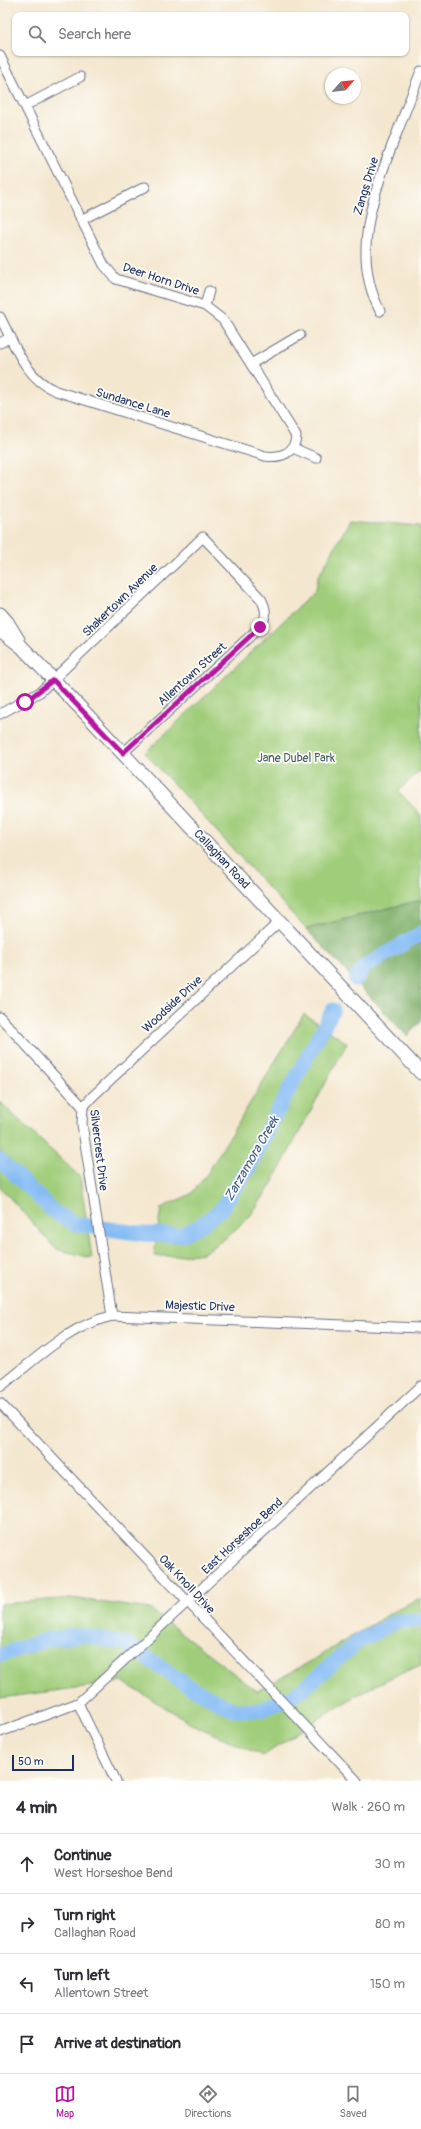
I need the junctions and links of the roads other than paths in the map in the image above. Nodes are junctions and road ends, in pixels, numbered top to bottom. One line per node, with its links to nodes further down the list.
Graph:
1 (0, 56): 4 (street, Deer Horn Drive)
2 (421, 71): 9 (street, Zangs Drive)
3 (80, 76): 4 (street)
4 (25, 106): 6 (street, Deer Horn Drive)
5 (145, 187): 6 (street)
6 (80, 220): 8 (street, Deer Horn Drive)
7 (209, 292): 8 (street)
8 (205, 306): 14 (street, Deer Horn Drive)
9 (380, 312)
10 (0, 317): 12 (street, Sundance Lane)
11 (300, 335): 14 (street)
12 (11, 338): 13 (street); 15 (street, Sundance Lane)
13 (0, 343)
14 (252, 364): 15 (street, Deer Horn Drive)
15 (293, 448): 16 (street)
16 (316, 458)
17 (265, 606): 21 (street, Shakertown Avenue); 23 (street, Allentown Street)
18 (0, 614): 20 (main road, Callaghan Road)
19 (0, 630): 20 (main road, Callaghan Road)
20 (21, 646): 21 (main road, Callaghan Road)
21 (53, 680): 22 (street, Shakertown Avenue); 23 (main road, Callaghan Road)
22 (0, 714)
23 (123, 753): 24 (main road, Callaghan Road)
24 (280, 921): 26 (main road, Callaghan Road); 27 (street, Woodside Drive)
25 (0, 1018): 27 (street, Silvercrest Drive)
26 (421, 1073)
27 (83, 1107): 28 (street, Silvercrest Drive)
28 (112, 1316): 29 (street, Majestic Drive); 30 (street, Majestic Drive)
29 (421, 1328)
30 (0, 1386)
31 (421, 1386): 33 (street, East Horseshoe Bend)
32 (0, 1403): 33 (street, Oak Knoll Drive)
33 (187, 1603): 34 (street, East Horseshoe Bend); 37 (street, Oak Knoll Drive)
34 (78, 1703): 35 (street); 36 (street)
35 (0, 1732)
36 (116, 1781)
37 (357, 1781)

